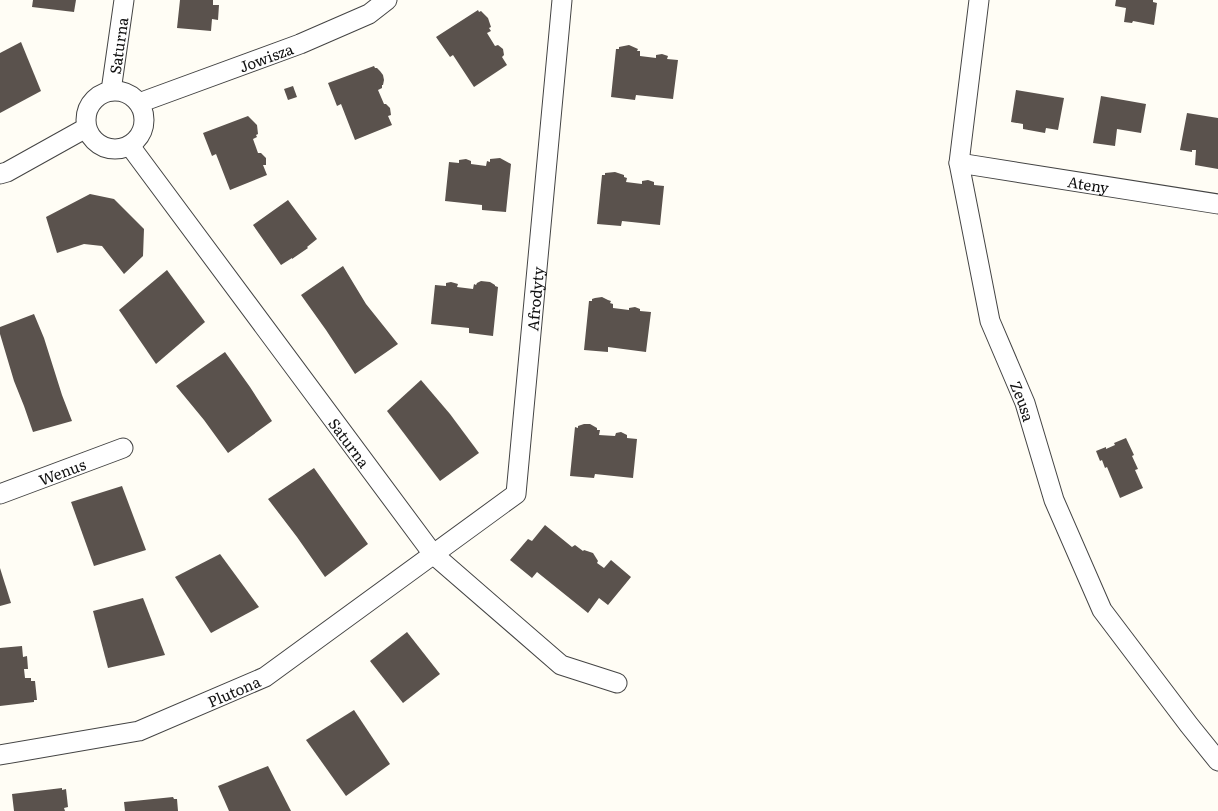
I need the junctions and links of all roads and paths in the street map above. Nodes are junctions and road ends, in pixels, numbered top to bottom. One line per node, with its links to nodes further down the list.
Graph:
1 (124, 0): 5 (street, Saturna)
2 (386, 0): 6 (street, Jowisza)
3 (562, 0): 14 (street, Afrodyty)
4 (979, 0): 9 (street, Zeusa)
5 (111, 91): 6 (street); 7 (street)
6 (139, 103): 8 (street)
7 (86, 128): 8 (street); 10 (street)
8 (130, 146): 14 (street, Saturna)
9 (959, 163): 11 (street, Ateny); 17 (street, Zeusa)
10 (0, 174)
11 (1218, 204)
12 (123, 448): 13 (street, Wenus)
13 (0, 494)
14 (433, 554): 15 (street, Saturna); 16 (street, Plutona)
15 (617, 683)
16 (0, 754)
17 (1218, 761)

